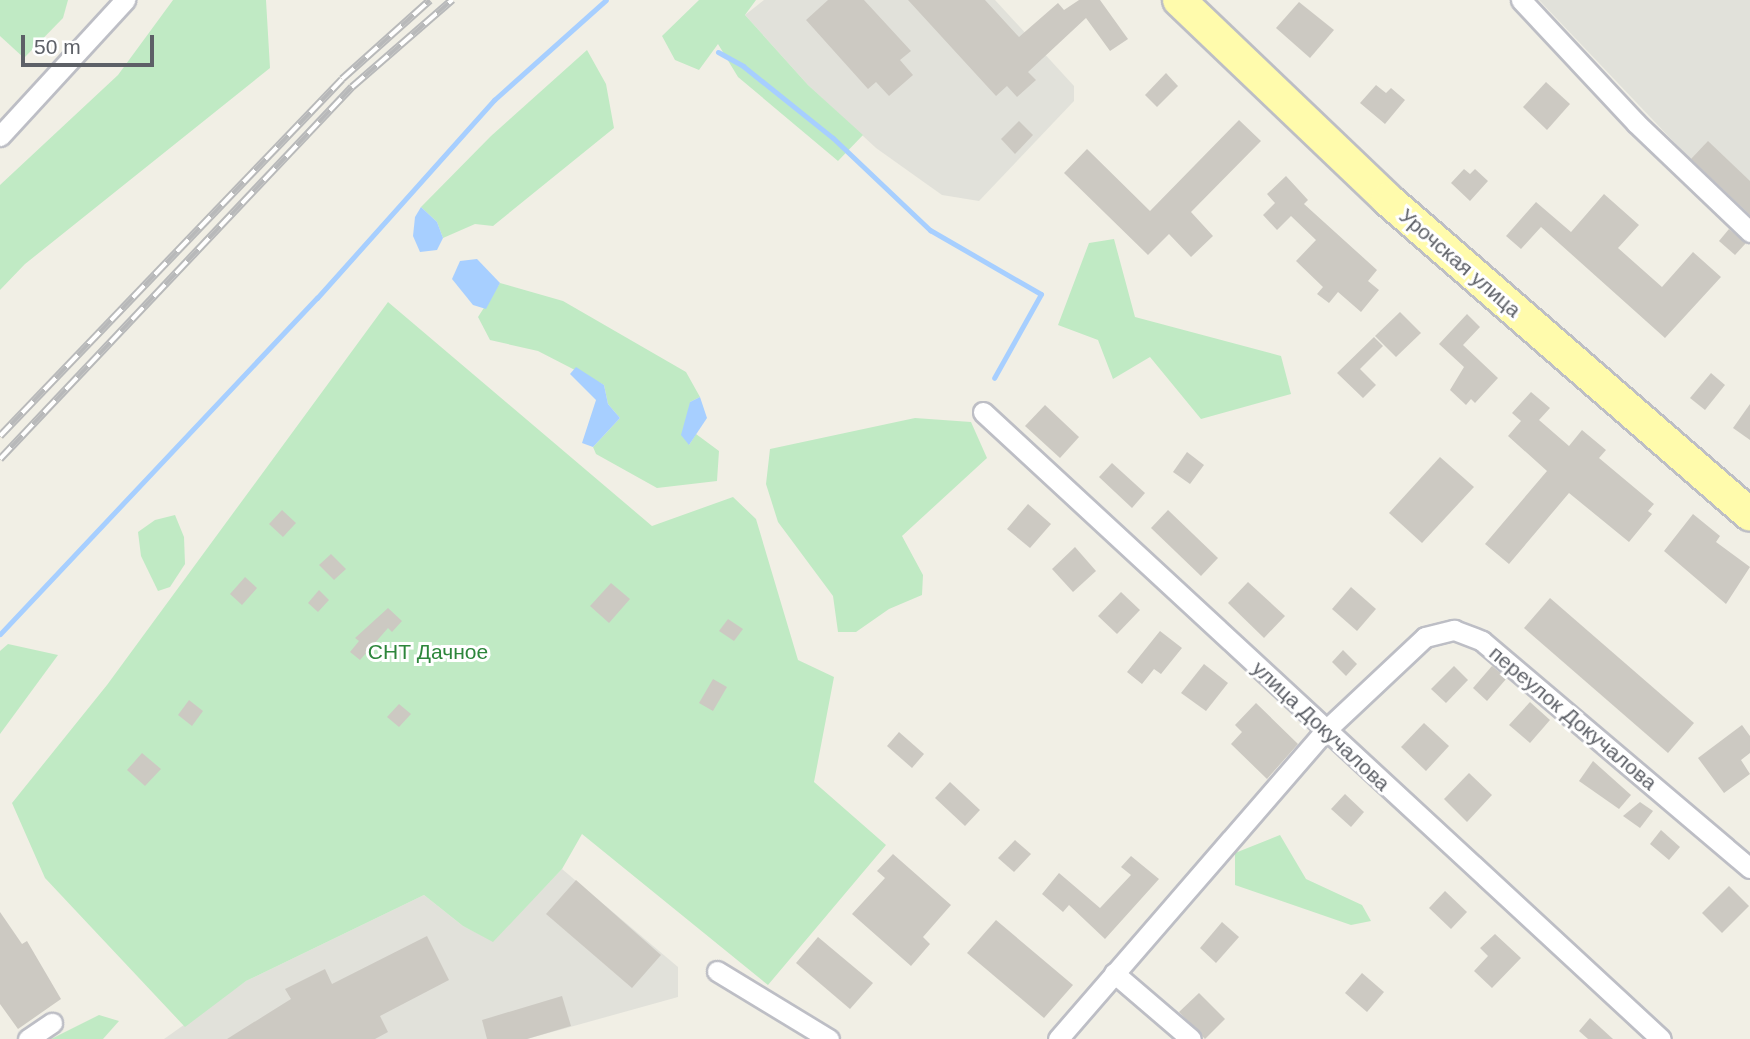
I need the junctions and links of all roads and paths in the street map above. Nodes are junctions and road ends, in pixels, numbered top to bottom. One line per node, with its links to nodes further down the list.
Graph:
1 (125, 0): 4 (street)
2 (1180, 0): 7 (main road, Урочская улица)
3 (1521, 0): 5 (street)
4 (0, 136)
5 (1750, 232)
6 (983, 412): 8 (street, улица Докучалова)
7 (1750, 515)
8 (1326, 730): 9 (street, переулок Докучалова); 11 (street, переулок Докучалова); 17 (street, улица Докучалова)
9 (1750, 868)
10 (717, 971): 14 (street)
11 (1114, 973): 15 (street, переулок Докучалова); 16 (street)
12 (52, 1023): 13 (street)
13 (28, 1039)
14 (829, 1039)
15 (1058, 1039)
16 (1191, 1039)
17 (1661, 1039)

